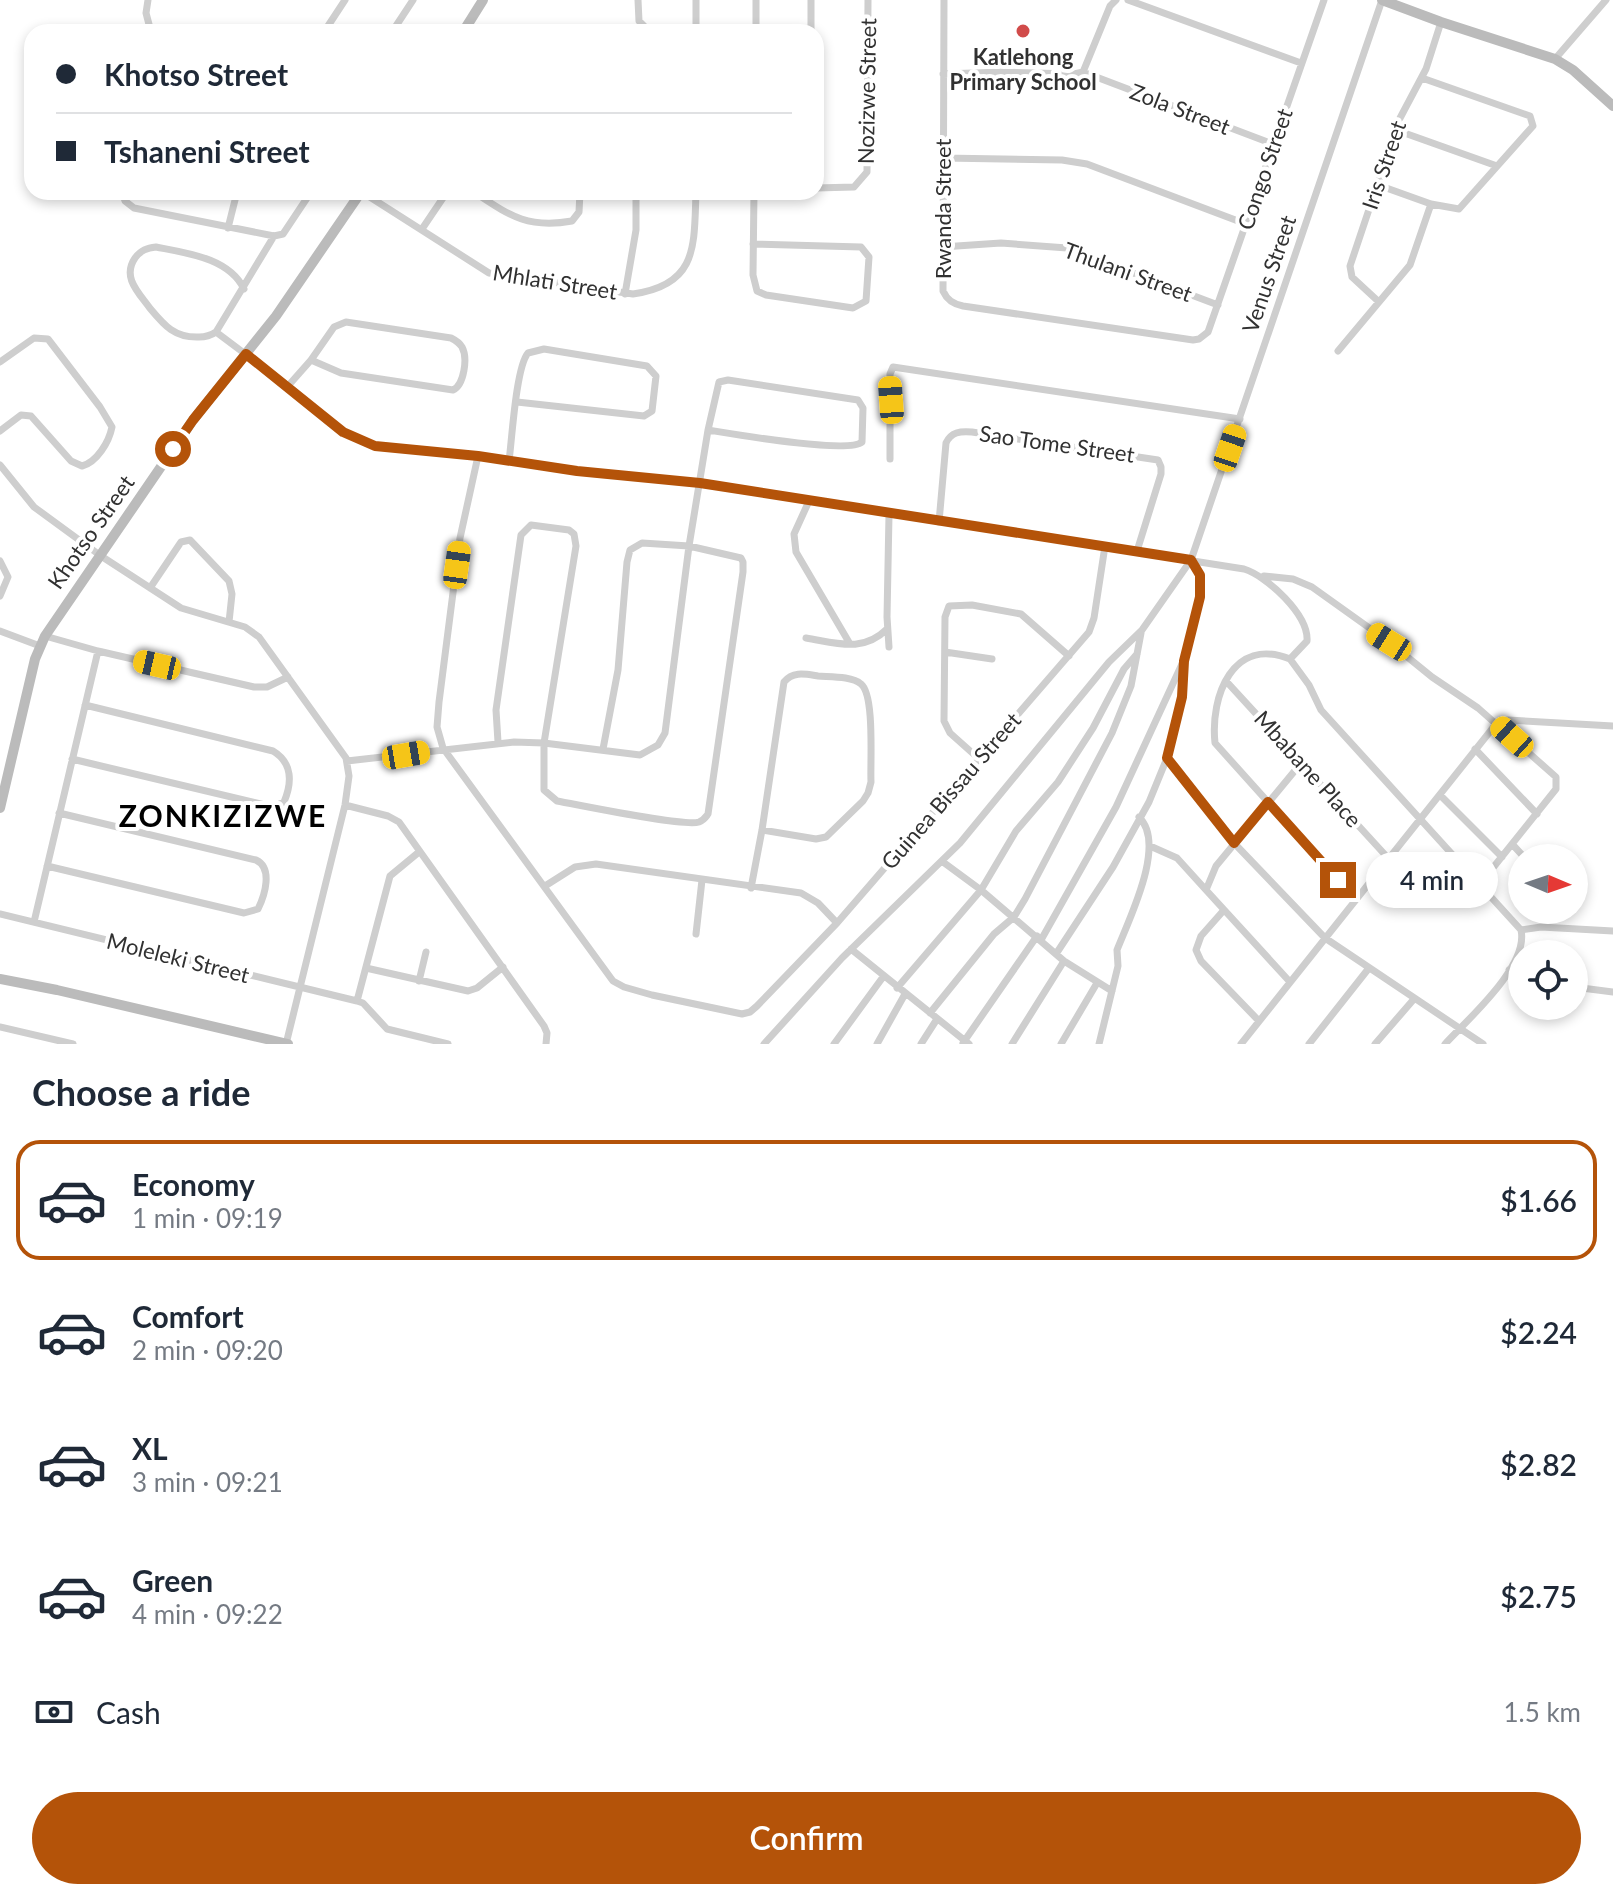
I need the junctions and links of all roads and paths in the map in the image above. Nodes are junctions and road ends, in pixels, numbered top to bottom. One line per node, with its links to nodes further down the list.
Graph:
1 (148, 0): 17 (street)
2 (345, 0): 18 (street)
3 (413, 0): 19 (street)
4 (483, 0): 20 (street)
5 (638, 0): 21 (street)
6 (696, 0): 22 (street)
7 (756, 0): 23 (street)
8 (811, 0): 24 (street)
9 (868, 0): 36 (street, Nozizwe Street)
10 (944, 0): 28 (street, Rwanda Street)
11 (1116, 0): 27 (street)
12 (1128, 0): 26 (street)
13 (1324, 0): 26 (street, Congo Street)
14 (1382, 0): 16 (street); 67 (street, Venus Street)
15 (1606, 0): 25 (street)
16 (1441, 22): 25 (street); 29 (street, Iris Street)
17 (149, 24)
18 (329, 24)
19 (397, 24)
20 (468, 24)
21 (642, 24)
22 (696, 24)
23 (756, 24)
24 (811, 24)
25 (1555, 59): 30 (street)
26 (1301, 63): 32 (street, Congo Street)
27 (1083, 72): 28 (street, Zola Street); 32 (street, Zola Street)
28 (943, 74): 33 (street, Rwanda Street)
29 (1422, 78): 31 (street, Iris Street); 34 (street)
30 (1610, 99)
31 (1396, 130): 34 (street); 35 (street, Iris Street)
32 (1273, 144): 49 (street, Congo Street)
33 (943, 158): 49 (street); 54 (street, Rwanda Street)
34 (1497, 166): 48 (street)
35 (1378, 185): 48 (street); 57 (street, Iris Street)
36 (824, 188)
37 (125, 200): 50 (street)
38 (235, 200): 50 (street)
39 (306, 200): 52 (street)
40 (356, 200): 62 (street, Khotso Street)
41 (374, 200): 51 (street, Mhlati Street)
42 (442, 200): 51 (street)
43 (486, 200): 44 (street)
44 (580, 200)
45 (636, 200): 56 (street)
46 (696, 200): 56 (street, Mhlati Street)
47 (754, 200): 53 (street)
48 (1431, 204): 57 (street)
49 (1246, 224): 58 (street, Congo Street)
50 (228, 228): 52 (street)
51 (422, 229): 56 (street, Mhlati Street)
52 (274, 236): 55 (street)
53 (753, 244): 53 (street)
54 (942, 247): 58 (street, Thulani Street); 60 (street, Rwanda Street)
55 (244, 289): 59 (street); 59 (street)
56 (625, 294)
57 (1379, 302): 61 (street)
58 (1218, 305): 60 (street, Congo Street)
59 (216, 332): 62 (street)
60 (1204, 337)
61 (1338, 351)
62 (246, 354): 65 (street); 81 (street, Khotso Street)
63 (311, 360): 63 (street); 65 (street)
64 (0, 362): 69 (street)
65 (288, 386): 70 (street)
66 (517, 402): 66 (street); 72 (street)
67 (1240, 419): 71 (street); 83 (street, Venus Street)
68 (708, 430): 68 (street); 74 (street)
69 (0, 431)
70 (478, 456): 72 (street); 109 (street)
71 (890, 459)
72 (509, 461): 74 (street)
73 (0, 465): 81 (street)
74 (700, 483): 75 (street); 78 (street)
75 (809, 501): 76 (street); 93 (street)
76 (889, 515): 77 (street); 88 (street)
77 (939, 522): 79 (street); 80 (street, Sao Tome Street)
78 (689, 546): 108 (street); 110 (street); 110 (street)
79 (1105, 546): 80 (street); 98 (street, Guinea Bissau Street)
80 (1137, 551): 83 (street)
81 (101, 556): 85 (street); 92 (street, Khotso Street)
82 (0, 561): 86 (street)
83 (1191, 561): 84 (street); 89 (street); 101 (street)
84 (1261, 576): 100 (street); 105 (street)
85 (150, 588): 87 (street); 87 (street)
86 (0, 596)
87 (229, 622): 102 (street)
88 (887, 629): 93 (street); 94 (street)
89 (1142, 630): 97 (street); 133 (street)
90 (0, 631): 92 (street)
91 (806, 638): 93 (street)
92 (42, 641): 95 (street); 120 (street, Khotso Street)
93 (850, 644)
94 (889, 647)
95 (98, 651): 102 (street); 104 (street)
96 (945, 652): 98 (street); 99 (street); 112 (street)
97 (1137, 654): 139 (street); 144 (street)
98 (1069, 656): 112 (street, Guinea Bissau Street)
99 (992, 659)
100 (1290, 659): 103 (street); 124 (street)
101 (1184, 661): 113 (street); 150 (street)
102 (288, 677): 115 (street)
103 (1226, 681): 116 (street, Mbabane Place); 118 (street)
104 (85, 705): 114 (street); 114 (street)
105 (1497, 723): 106 (street); 111 (street); 122 (street)
106 (1613, 726)
107 (498, 742): 108 (street); 108 (street); 109 (street)
108 (544, 743): 110 (street)
109 (443, 748): 115 (street); 137 (street)
110 (603, 749)
111 (1475, 749): 117 (street); 122 (street)
112 (978, 758): 146 (street, Guinea Bissau Street)
113 (1167, 758): 123 (street); 126 (street)
114 (72, 759): 121 (street)
115 (347, 761): 119 (street)
116 (1302, 762): 118 (street); 132 (street, Mbabane Place)
117 (1440, 795): 124 (street); 131 (street)
118 (1268, 802): 126 (street); 141 (street)
119 (345, 805): 130 (street); 166 (street)
120 (0, 808)
121 (59, 813): 134 (street); 134 (street)
122 (1537, 814): 127 (street)
123 (1139, 817): 128 (street); 155 (street)
124 (1421, 818): 132 (street); 136 (street)
125 (762, 830): 125 (street); 138 (street)
126 (1234, 843): 140 (street); 151 (street)
127 (1512, 844)
128 (1150, 846): 140 (street); 169 (street)
129 (1508, 849): 131 (street)
130 (419, 852): 157 (street); 158 (street)
131 (1502, 857): 136 (street)
132 (1388, 858): 141 (street)
133 (943, 862): 139 (street); 153 (street)
134 (47, 866): 145 (street)
135 (702, 880): 137 (street); 138 (street); 149 (street)
136 (1480, 884): 147 (street)
137 (545, 886): 146 (street, Guinea Bissau Street)
138 (751, 888): 146 (street)
139 (981, 890): 144 (street); 167 (street)
140 (1206, 890): 142 (street)
141 (1355, 899): 151 (street)
142 (1224, 910): 164 (street); 175 (street)
143 (0, 914): 145 (street, Moleleki Street)
144 (1014, 917): 150 (street); 174 (street)
145 (34, 922): 166 (street, Moleleki Street)
146 (837, 923)
147 (1521, 930): 148 (street); 152 (street)
148 (1613, 931)
149 (696, 934)
150 (1039, 938): 155 (street); 179 (street)
151 (1325, 938): 159 (street); 164 (street)
152 (1522, 940)
153 (851, 949): 161 (street); 178 (street)
154 (426, 952): 163 (street)
155 (1056, 954): 156 (street)
156 (1064, 961): 165 (street); 188 (street)
157 (503, 967): 163 (street); 184 (street)
158 (366, 968): 163 (street); 173 (street)
159 (1369, 968): 172 (street); 191 (street)
160 (1508, 971): 177 (street)
161 (883, 977): 167 (street); 185 (street)
162 (0, 979): 182 (street)
163 (419, 981)
164 (1290, 982): 175 (street)
165 (1097, 983): 169 (street); 189 (street)
166 (298, 988): 173 (street, Moleleki Street); 182 (street)
167 (897, 988): 171 (street)
168 (1588, 989): 170 (street)
169 (1112, 991): 190 (street)
170 (1613, 992)
171 (905, 994): 174 (street); 186 (street)
172 (1414, 999): 177 (street); 192 (street)
173 (357, 1001): 183 (street)
174 (934, 1016): 179 (street); 187 (street)
175 (1259, 1021): 180 (street)
176 (0, 1027): 181 (street)
177 (1460, 1029): 193 (street); 194 (street)
178 (769, 1042)
179 (966, 1043)
180 (1243, 1043)
181 (73, 1044)
182 (287, 1044)
183 (448, 1044)
184 (546, 1044)
185 (834, 1044)
186 (877, 1044)
187 (921, 1044)
188 (1012, 1044)
189 (1061, 1044)
190 (1099, 1044)
191 (1309, 1044)
192 (1375, 1044)
193 (1445, 1044)
194 (1483, 1044)

